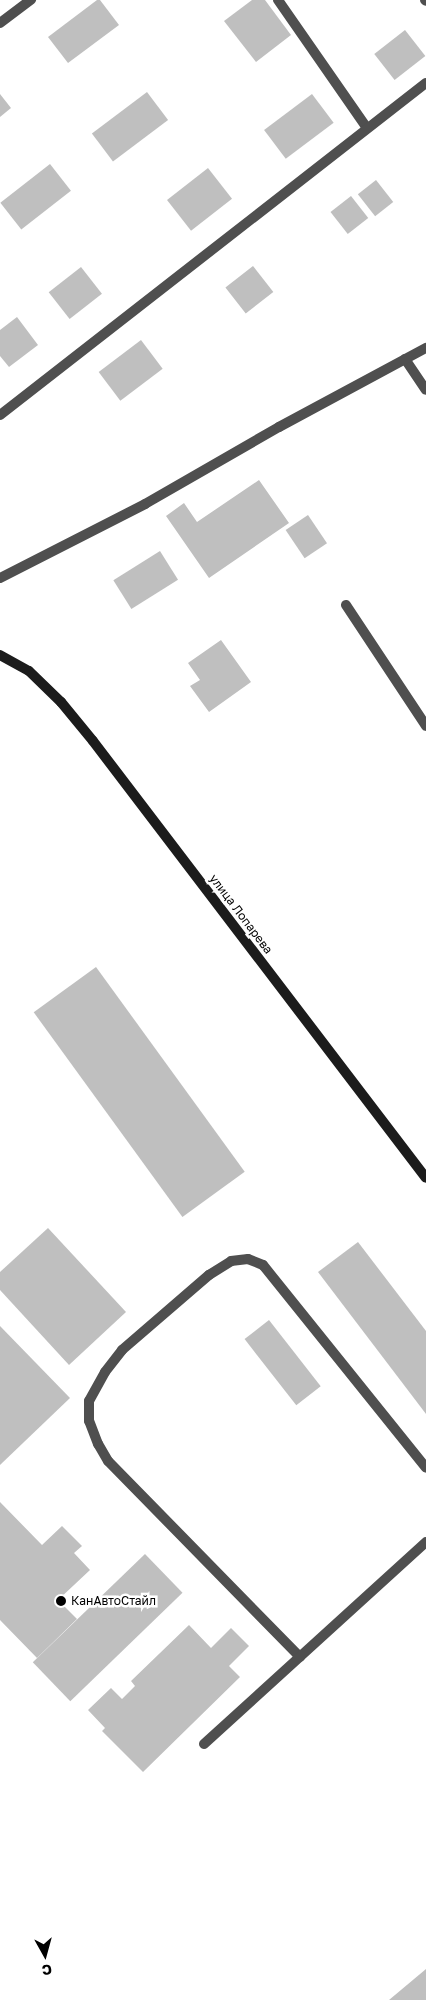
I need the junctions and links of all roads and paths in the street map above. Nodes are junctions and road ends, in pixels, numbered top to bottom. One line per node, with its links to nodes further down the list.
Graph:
1 (32, 0): 3 (street)
2 (278, 0): 5 (street)
3 (0, 23)
4 (426, 83): 5 (street)
5 (367, 128): 9 (street)
6 (426, 348): 7 (street)
7 (405, 359): 8 (street); 10 (street)
8 (426, 390)
9 (0, 415)
10 (0, 578)
11 (346, 606): 13 (street)
12 (0, 655): 14 (main road, улица Лопарева)
13 (426, 726)
14 (426, 1178)
15 (426, 1468): 17 (street)
16 (426, 1542): 17 (street)
17 (300, 1657): 18 (street)
18 (204, 1744)

